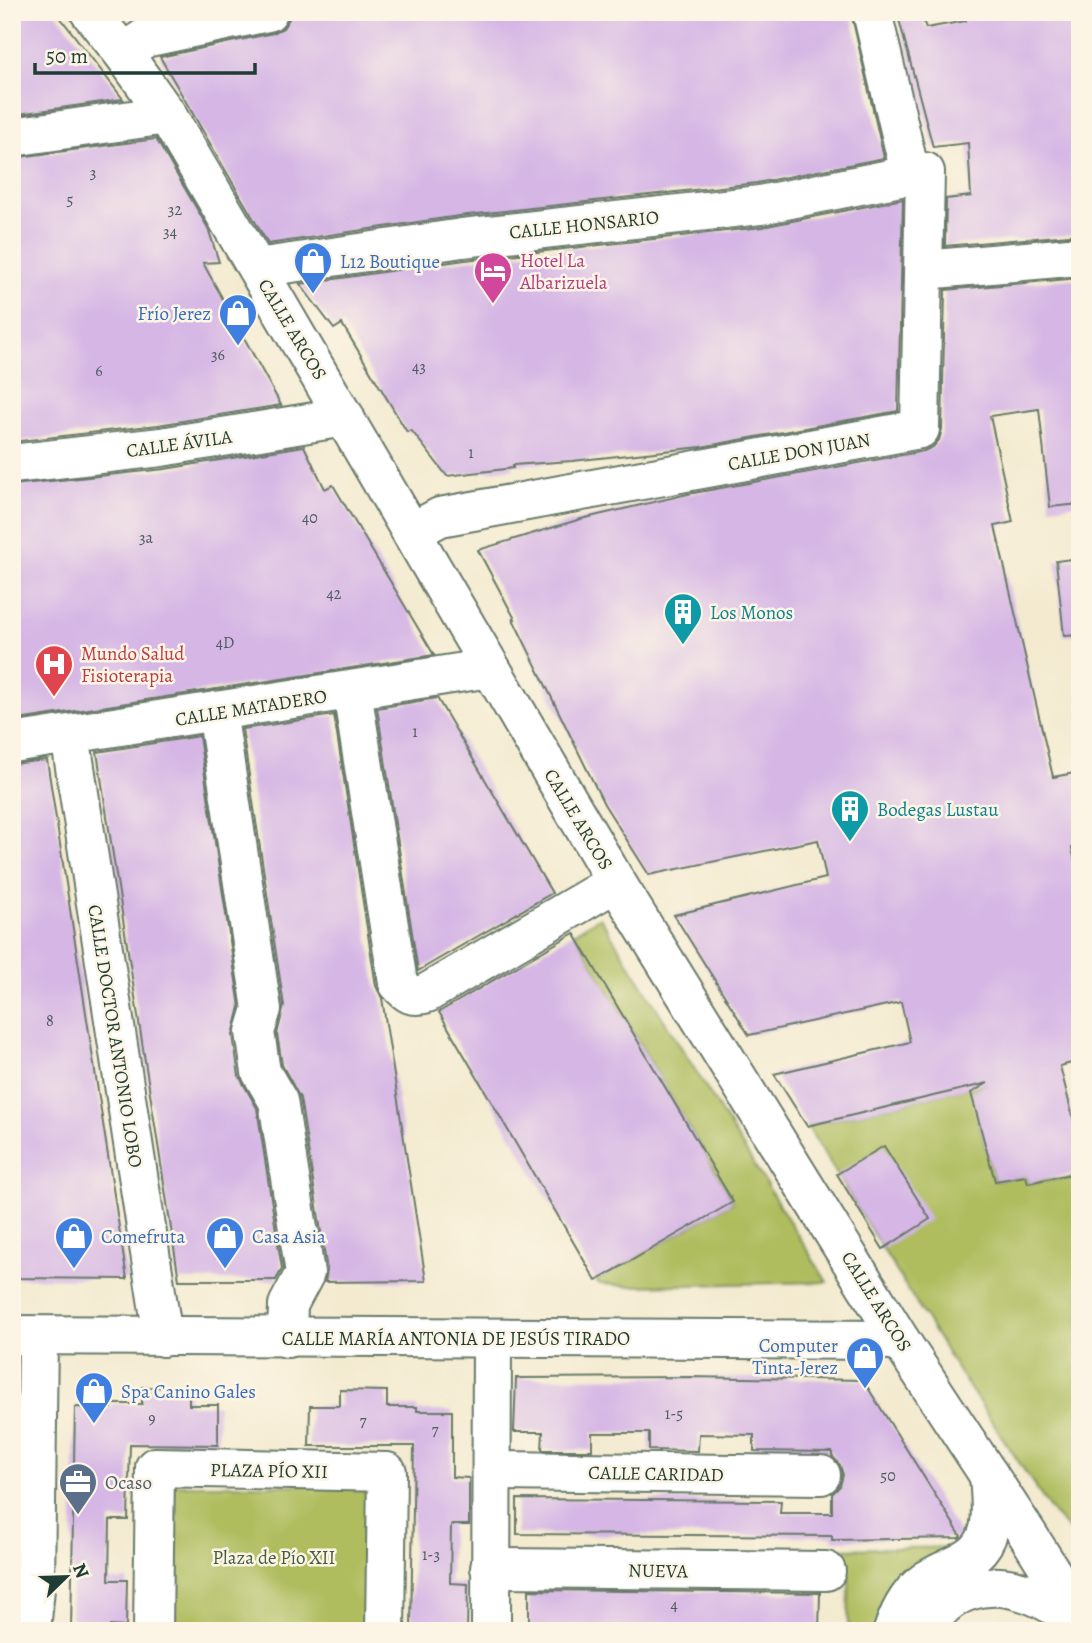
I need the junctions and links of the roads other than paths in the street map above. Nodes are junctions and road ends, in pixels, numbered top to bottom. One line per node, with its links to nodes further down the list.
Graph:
1 (90, 12): 4 (street, CALLE ARCOS)
2 (268, 12): 4 (street)
3 (872, 12): 7 (street)
4 (123, 53): 5 (street, CALLE ARCOS)
5 (167, 116): 6 (street); 9 (street, CALLE ARCOS)
6 (12, 136)
7 (910, 173): 9 (street, CALLE HONSARIO); 10 (street, CALLE DON JUAN)
8 (1080, 256): 10 (street)
9 (257, 268): 11 (street, CALLE ARCOS)
10 (925, 270): 13 (street, CALLE DON JUAN)
11 (345, 418): 12 (street, CALLE ÁVILA); 13 (street, CALLE ARCOS)
12 (12, 464)
13 (412, 532): 14 (street, CALLE ARCOS)
14 (489, 668): 15 (street, CALLE MATADERO); 19 (street, CALLE ARCOS)
15 (352, 691): 16 (street, CALLE MATADERO); 19 (street)
16 (217, 711): 17 (street, CALLE MATADERO); 22 (street)
17 (70, 734): 18 (street, CALLE MATADERO); 21 (street, CALLE DOCTOR ANTONIO LOBO)
18 (12, 743)
19 (616, 882): 24 (street, CALLE ARCOS)
20 (25, 1335): 21 (street, CALLE MARÍA ANTONIA DE JESÚS TIRADO); 33 (street)
21 (163, 1337): 22 (street, CALLE MARÍA ANTONIA DE JESÚS TIRADO)
22 (287, 1338): 23 (street, CALLE MARÍA ANTONIA DE JESÚS TIRADO)
23 (492, 1338): 24 (street, CALLE MARÍA ANTONIA DE JESÚS TIRADO); 25 (street)
24 (900, 1340): 27 (street, CALLE ARCOS)
25 (492, 1471): 26 (street, CALLE CARIDAD); 29 (street)
26 (821, 1475)
27 (989, 1475): 28 (street, CALLE ARCOS); 37 (street)
28 (1028, 1535): 31 (street); 32 (street, CALLE ARCOS)
29 (490, 1568): 30 (street, NUEVA); 36 (street)
30 (826, 1571)
31 (1080, 1576)
32 (1080, 1620): 38 (street)
33 (31, 1631)
34 (153, 1631): 35 (street, PLAZA PÍO XII)
35 (385, 1631)
36 (491, 1631)
37 (893, 1631)
38 (923, 1631)

